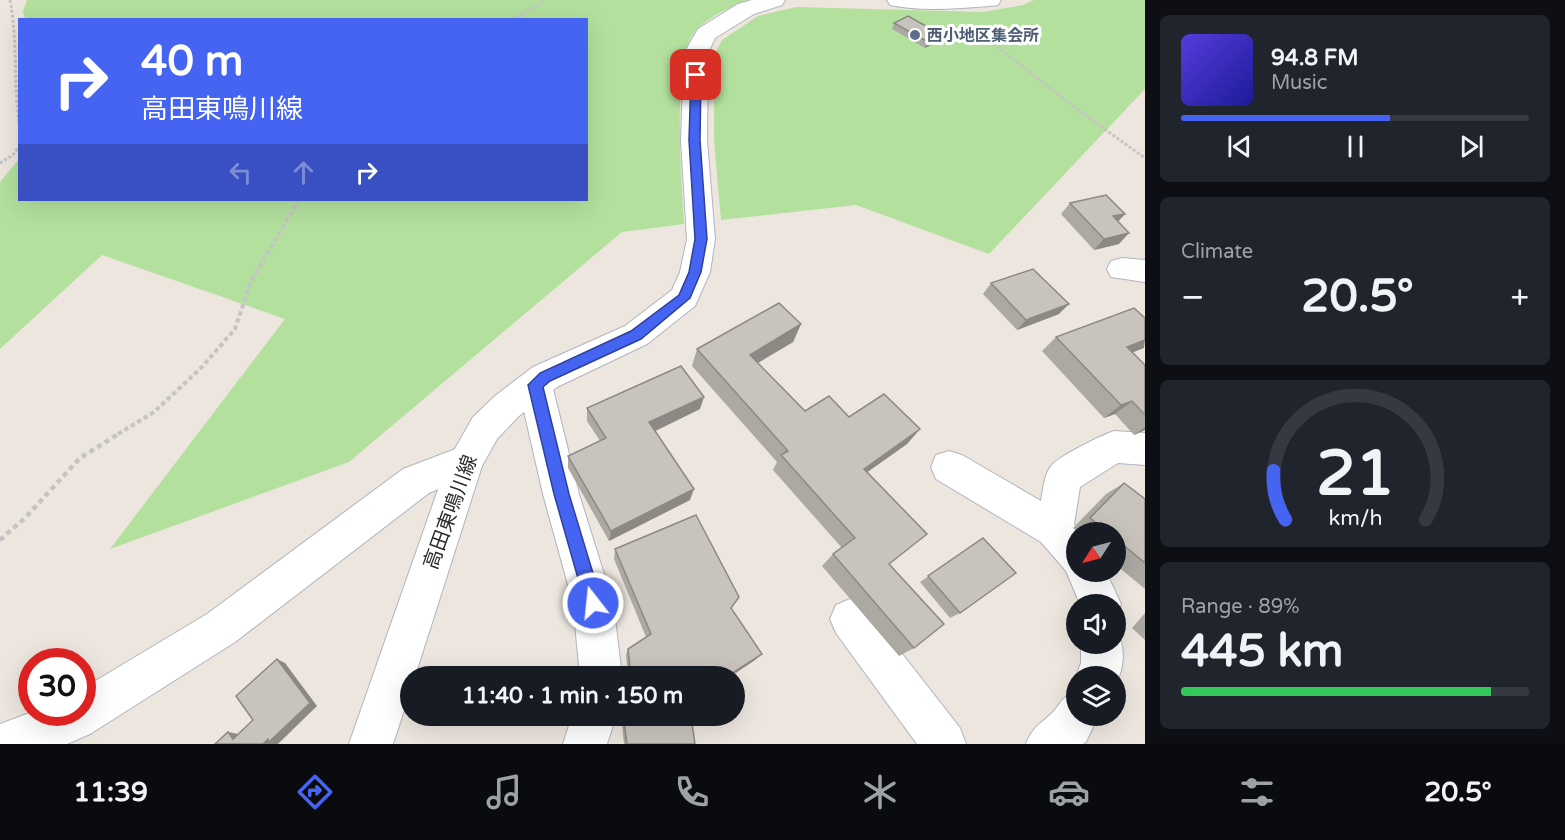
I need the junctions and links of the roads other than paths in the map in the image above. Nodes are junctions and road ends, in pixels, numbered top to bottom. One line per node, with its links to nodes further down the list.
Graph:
1 (774, 0): 4 (main road, 高田東鳴川線)
2 (898, 0): 3 (main road)
3 (990, 0)
4 (535, 385): 6 (main road, 高田東鳴川線); 11 (main road)
5 (1145, 449): 8 (main road)
6 (466, 461): 14 (main road); 15 (main road, 高田東鳴川線)
7 (949, 467): 8 (main road)
8 (1054, 528): 9 (main road)
9 (1066, 543)
10 (850, 619): 17 (main road)
11 (600, 666)
12 (591, 726): 16 (main road)
13 (1070, 726): 18 (main road)
14 (6, 744)
15 (371, 744)
16 (585, 744)
17 (944, 744)
18 (1048, 744)

